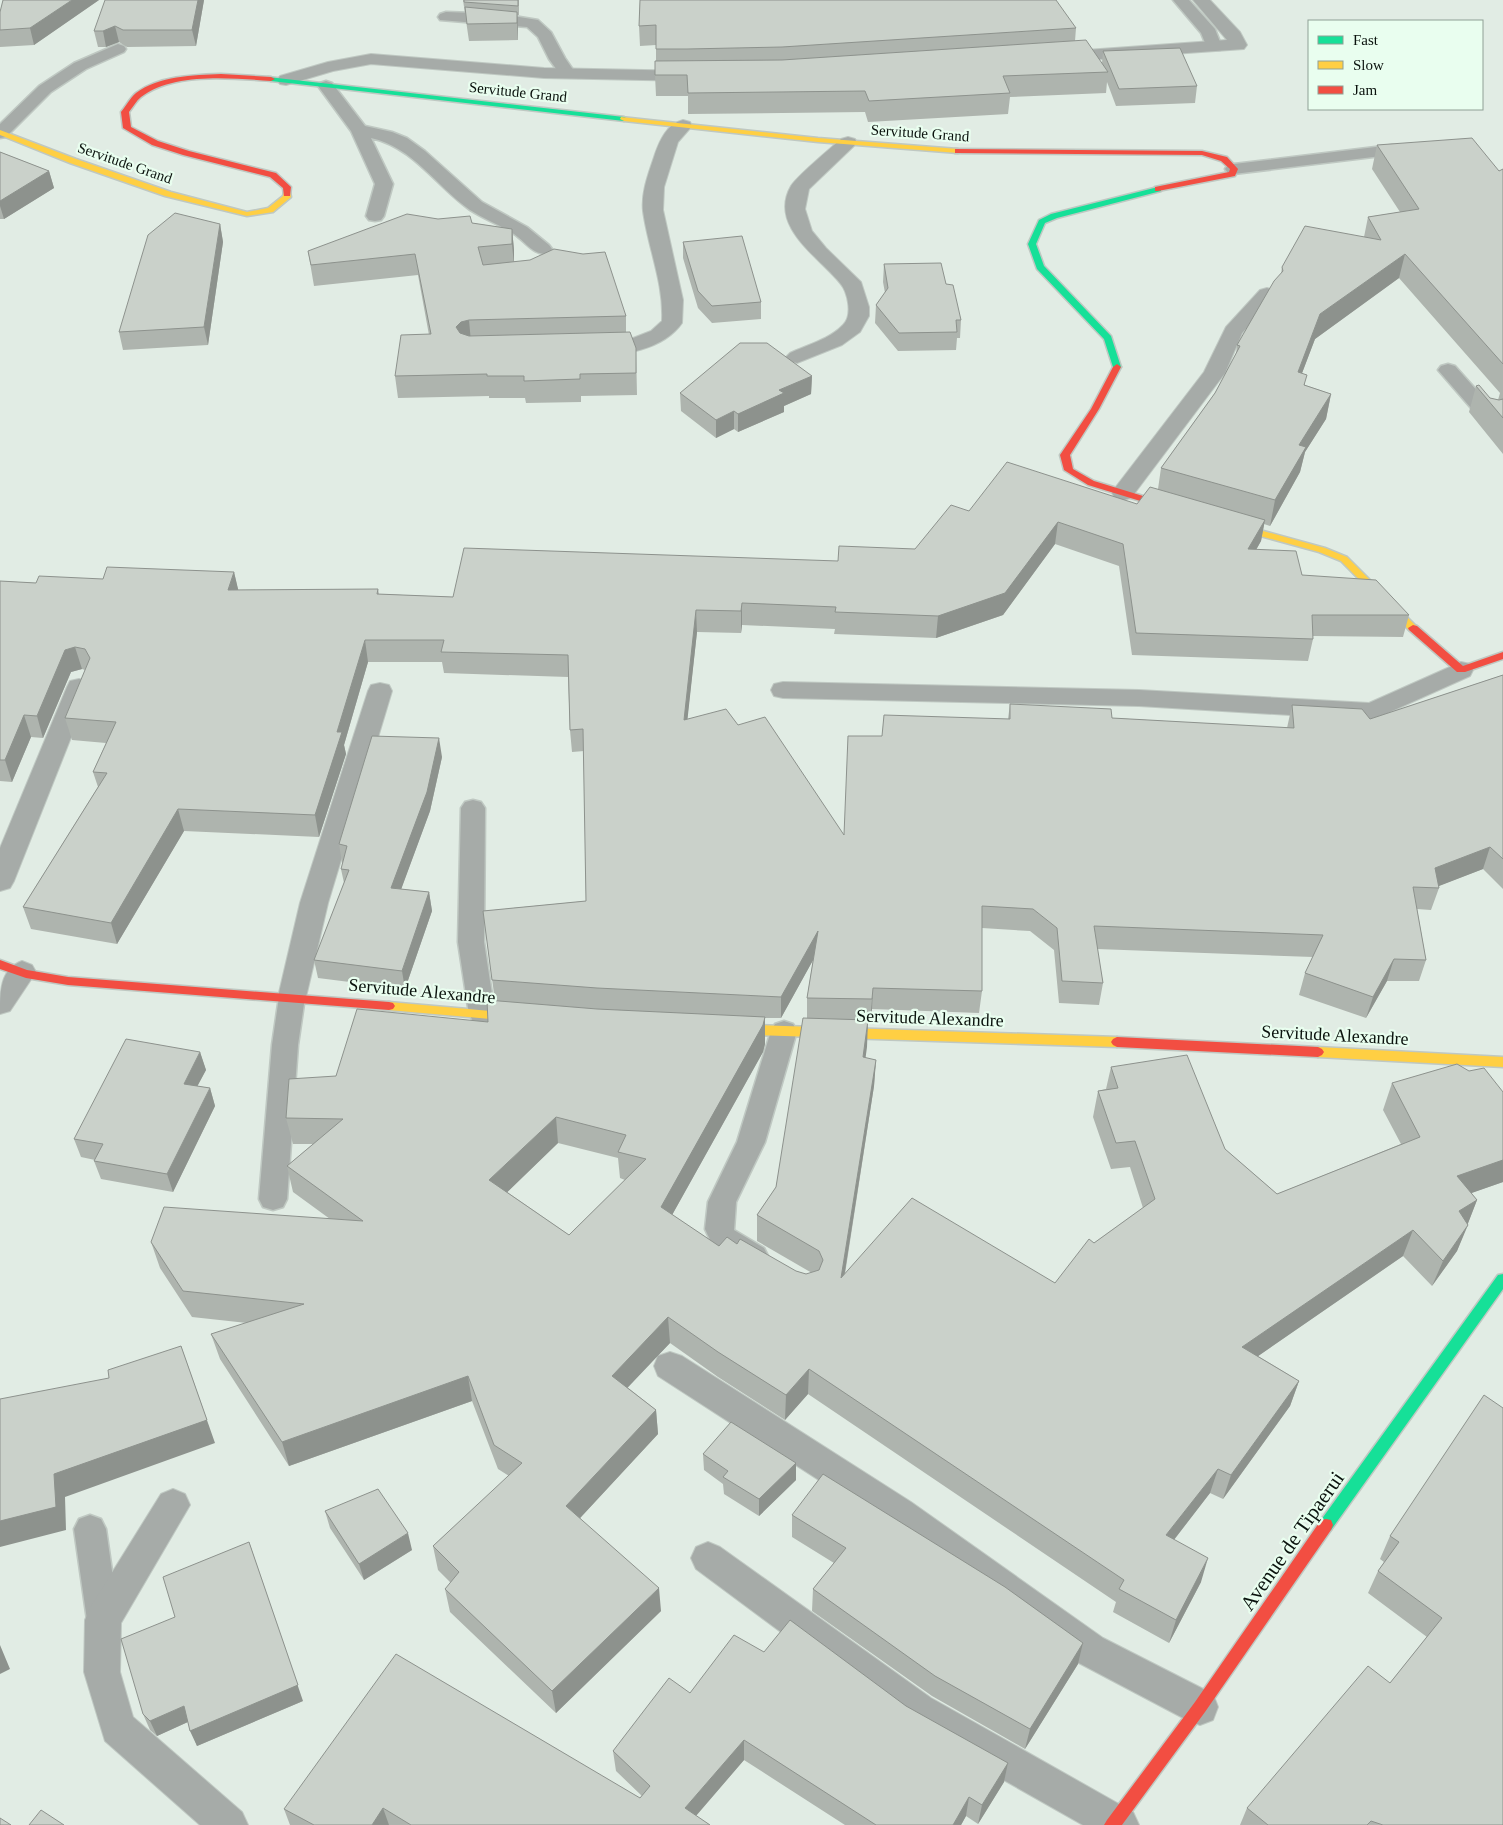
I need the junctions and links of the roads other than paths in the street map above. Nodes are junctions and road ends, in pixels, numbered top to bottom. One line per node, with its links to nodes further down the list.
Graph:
1 (1180, 0): 4 (lane)
2 (1201, 0): 4 (street)
3 (446, 18): 7 (lane)
4 (1214, 47): 6 (street)
5 (118, 49): 13 (lane)
6 (1042, 58)
7 (568, 74): 8 (street); 9 (street)
8 (706, 75)
9 (286, 80): 10 (street, Servitude Grand); 13 (street, Servitude Grand)
10 (326, 86): 11 (street, Servitude Grand); 12 (lane)
11 (683, 126): 14 (street, Servitude Grand); 20 (street)
12 (359, 130): 17 (lane); 18 (lane)
13 (1, 133)
14 (848, 143): 16 (street, Servitude Grand); 21 (street)
15 (1392, 150): 16 (lane)
16 (1234, 169): 24 (street)
17 (375, 216)
18 (543, 249)
19 (1267, 294): 24 (street)
20 (582, 348)
21 (797, 357)
22 (1448, 370): 23 (lane)
23 (1503, 417)
24 (1123, 493): 25 (street)
25 (1183, 511)
26 (1220, 521): 28 (street)
27 (1503, 655): 28 (street)
28 (1461, 670): 30 (street)
29 (82, 679): 33 (street)
30 (783, 690)
31 (380, 691): 35 (street)
32 (473, 808): 37 (lane)
33 (0, 881)
34 (11, 968): 35 (street, Servitude Alexandre); 36 (street)
35 (292, 997): 37 (street, Servitude Alexandre); 42 (lane)
36 (0, 1003)
37 (482, 1014): 38 (street, Servitude Alexandre)
38 (540, 1019)
39 (713, 1029): 40 (street, Servitude Alexandre)
40 (784, 1031): 41 (street, Servitude Alexandre); 43 (lane)
41 (1503, 1062)
42 (273, 1199)
43 (773, 1267)
44 (1503, 1279): 50 (street, Avenue de Tipaerui)
45 (670, 1366): 50 (street)
46 (173, 1505): 49 (street)
47 (90, 1528): 49 (lane)
48 (708, 1558): 51 (street)
49 (103, 1620): 52 (street)
50 (1200, 1707): 51 (street, Avenue de Tipaerui)
51 (1116, 1824)
52 (229, 1825)

